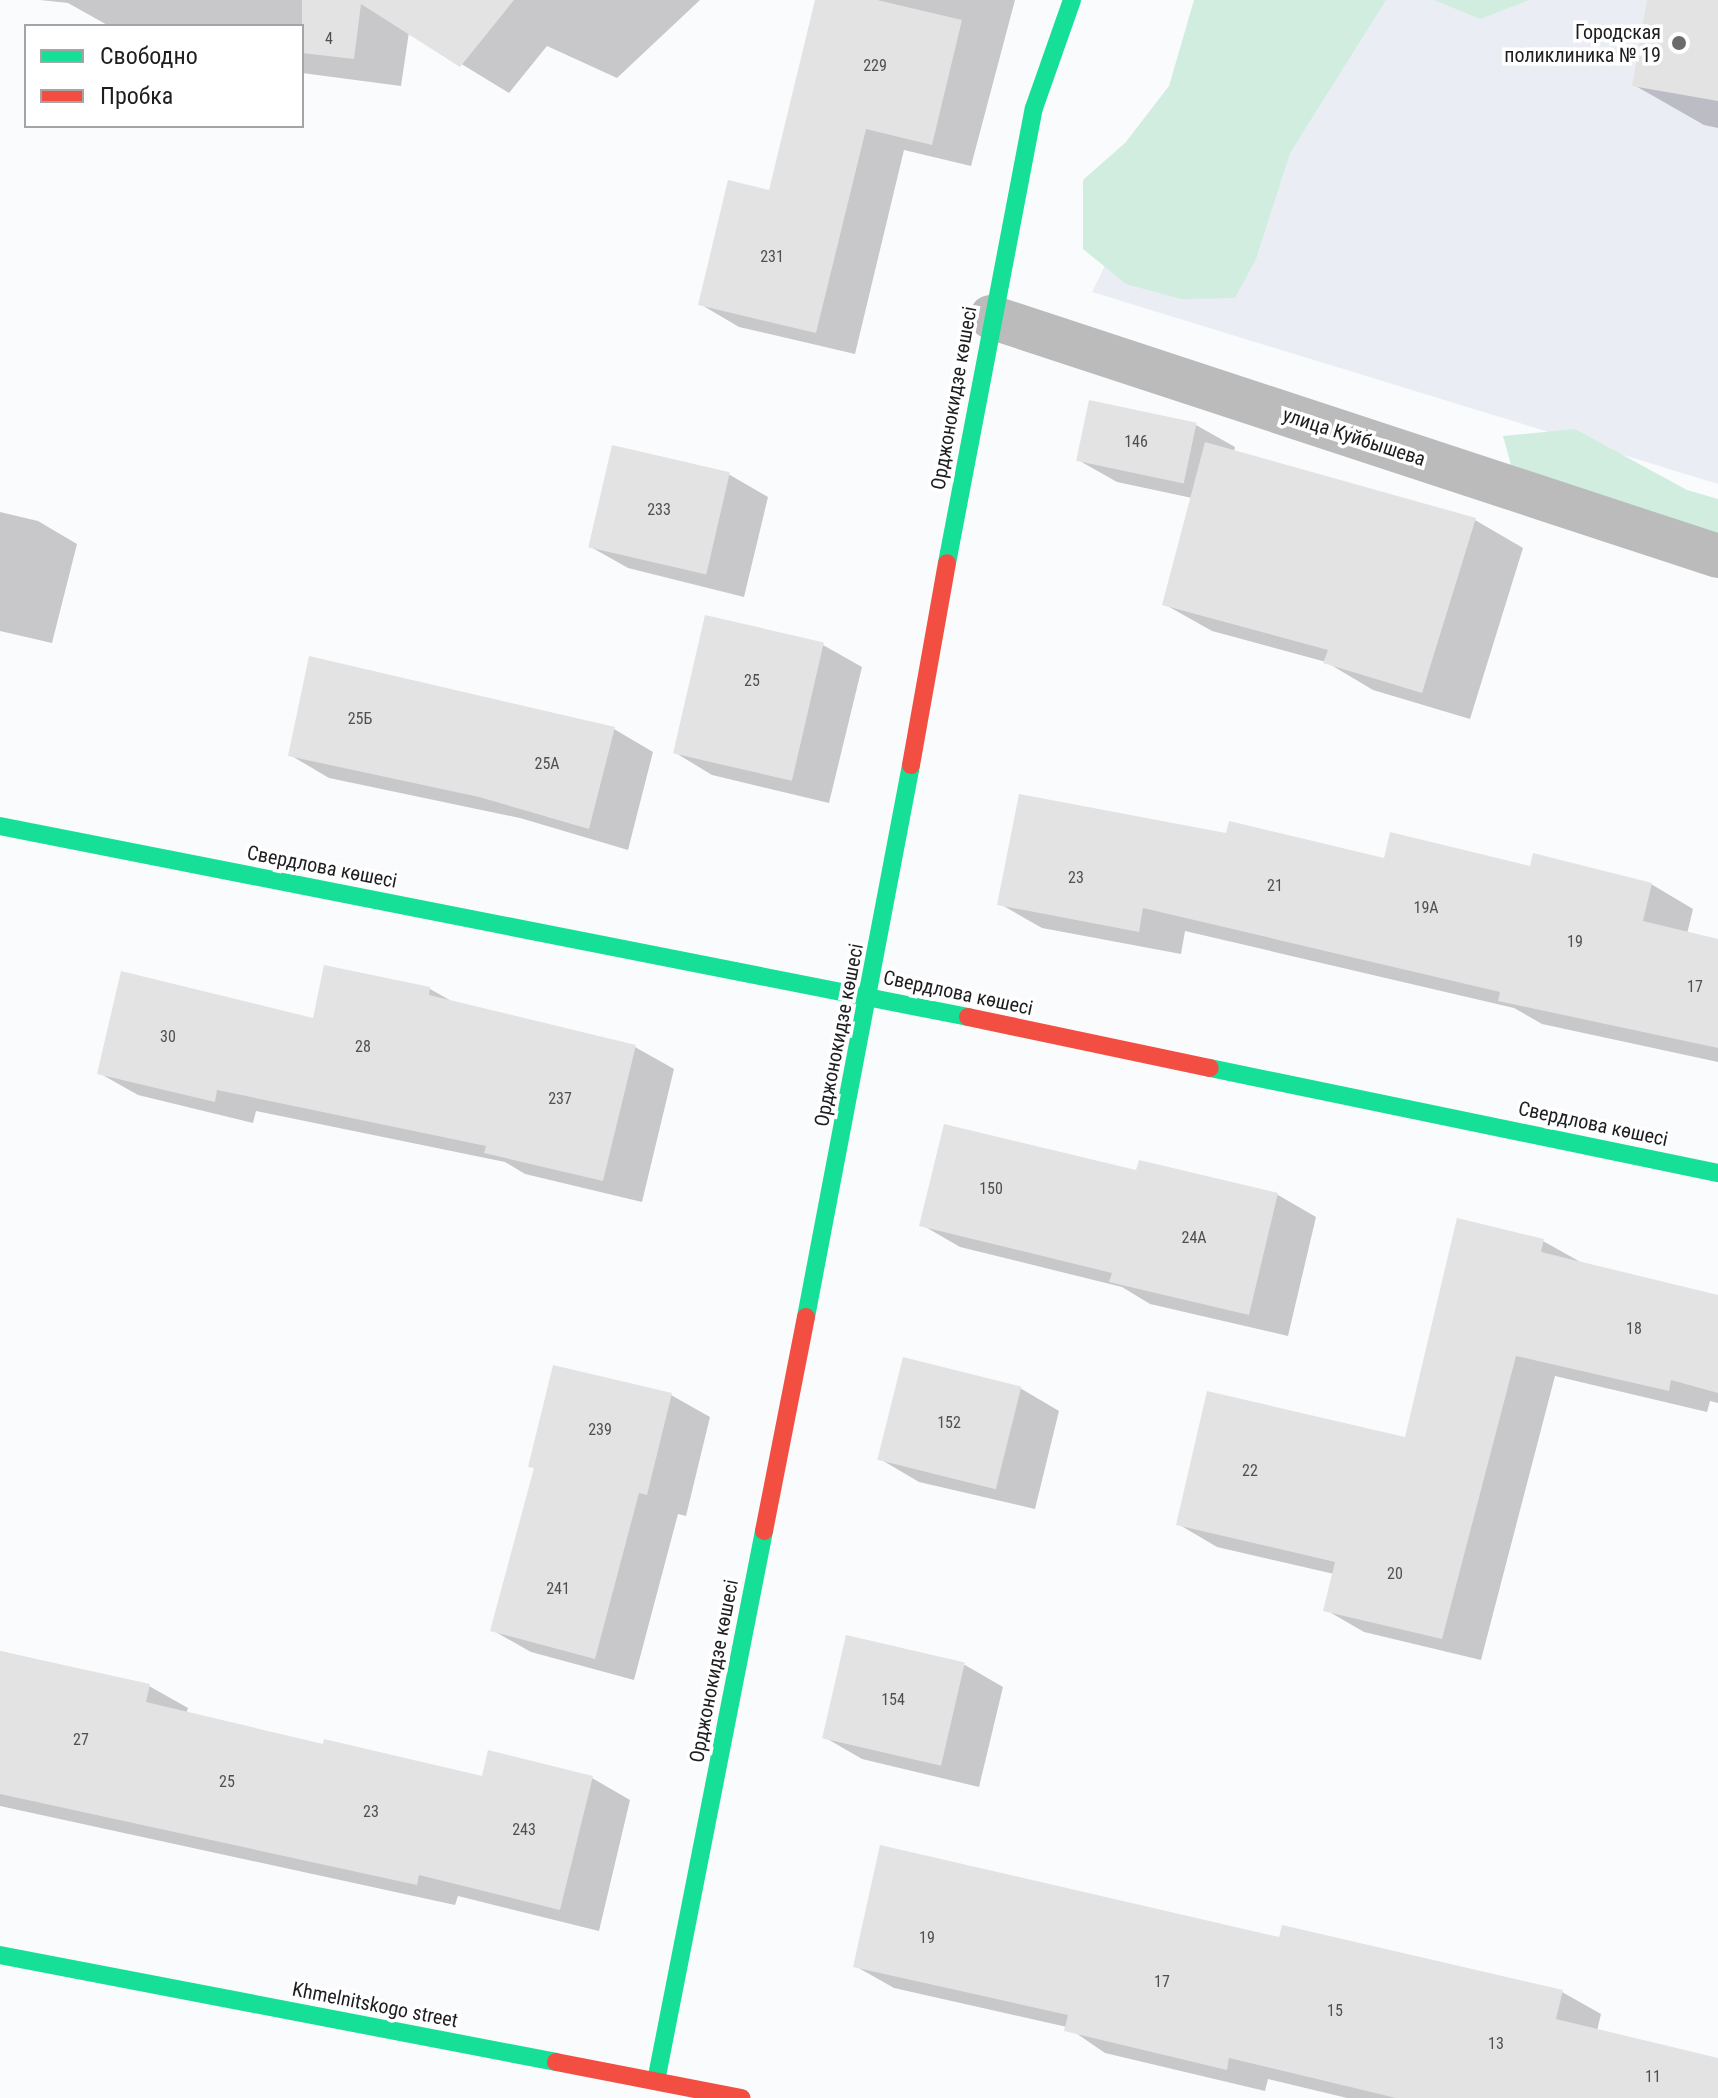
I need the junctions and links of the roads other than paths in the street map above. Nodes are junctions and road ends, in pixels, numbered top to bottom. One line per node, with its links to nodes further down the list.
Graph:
1 (1072, 0): 2 (main road, Орджонокидзе көшесі)
2 (991, 317): 3 (street, улица Куйбышева); 5 (main road, Орджонокидзе көшесі)
3 (1718, 556)
4 (0, 826): 5 (main road, Свердлова көшесі)
5 (869, 997): 6 (main road, Свердлова көшесі); 8 (main road, Орджонокидзе көшесі)
6 (1718, 1173)
7 (0, 1955): 8 (main road, Khmelnitskogo street)
8 (654, 2090): 9 (main road, Khmelnitskogo street)
9 (742, 2098)

